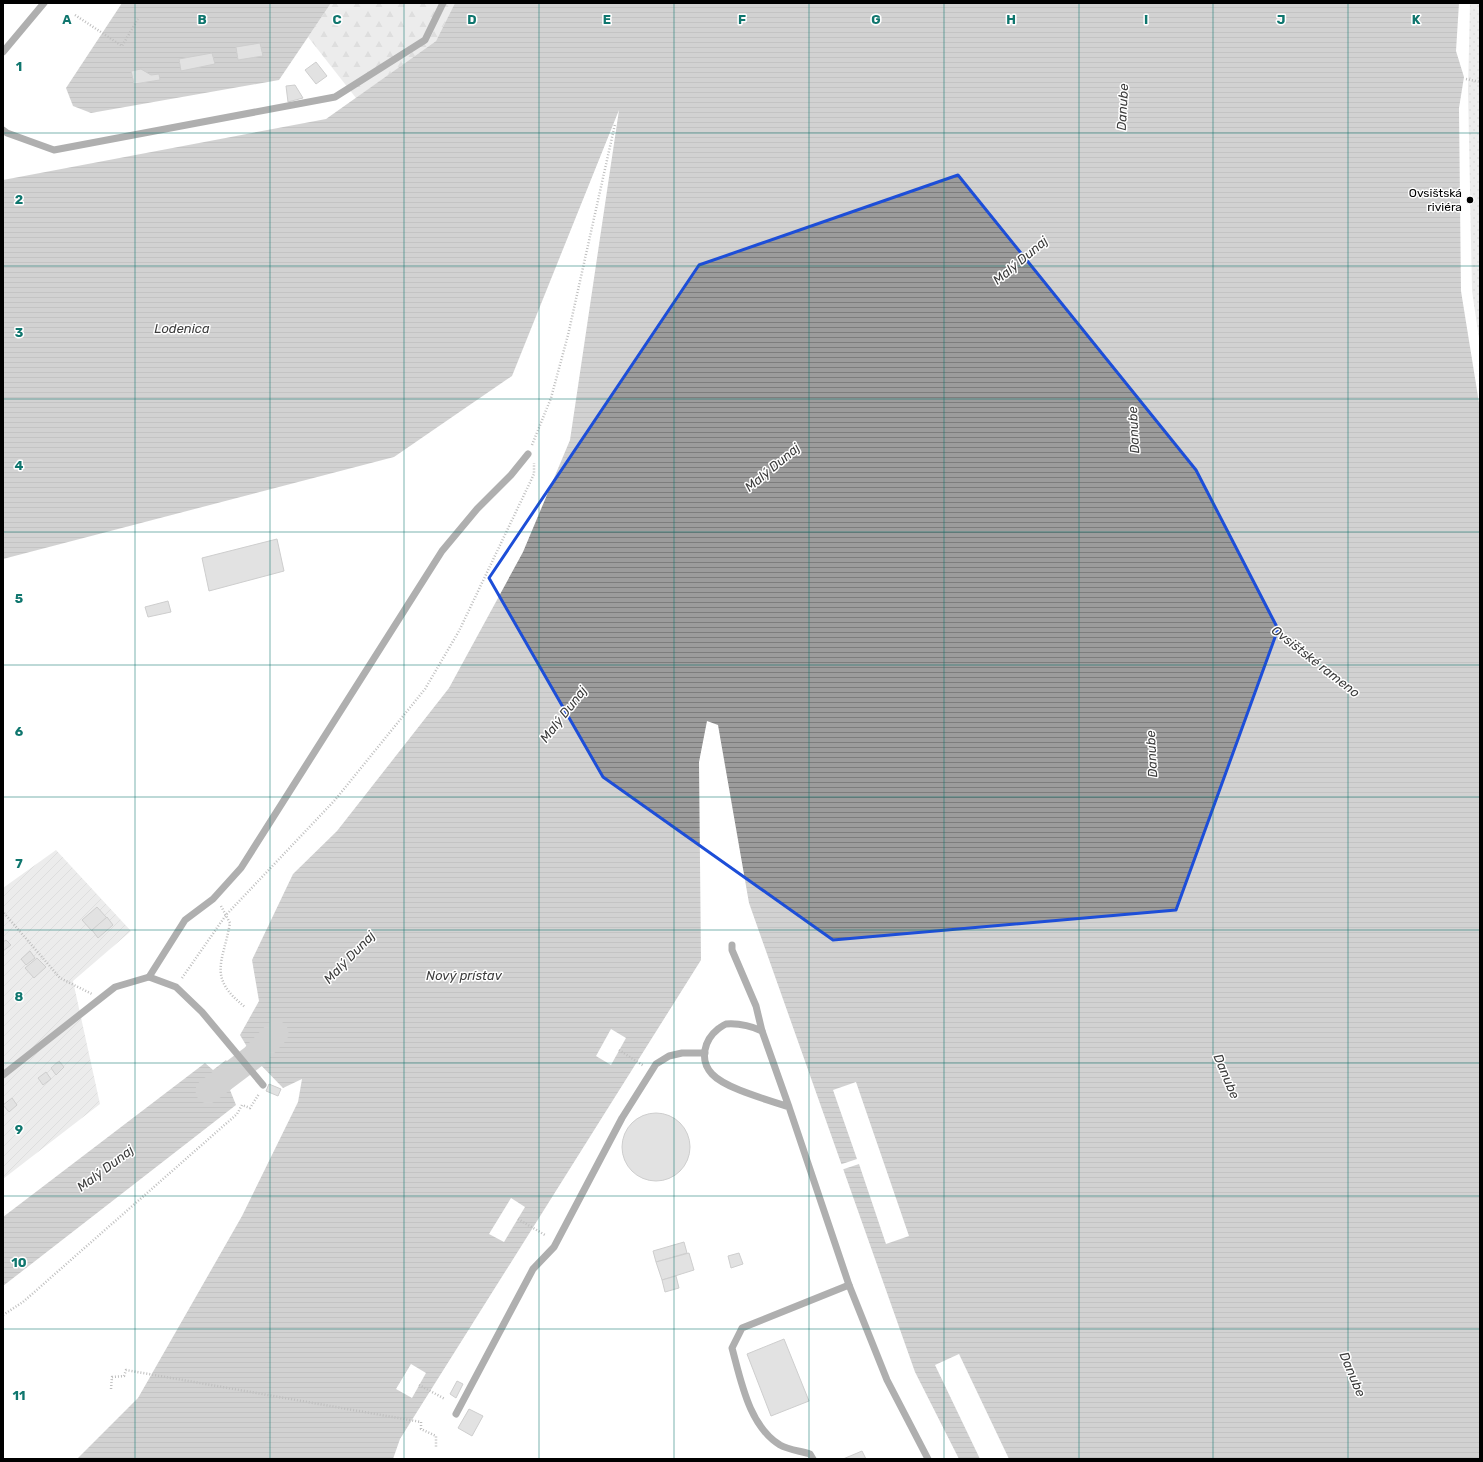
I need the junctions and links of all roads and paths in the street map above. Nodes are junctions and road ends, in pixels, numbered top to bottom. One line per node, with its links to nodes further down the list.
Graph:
1 (44, 3): 5 (lane)
2 (443, 3): 9 (lane)
3 (75, 15): 4 (path)
4 (138, 19)
5 (3, 52)
6 (1466, 79): 7 (path)
7 (1480, 82)
8 (615, 124): 10 (path)
9 (3, 130)
10 (528, 454): 11 (lane); 13 (path)
11 (212, 899): 13 (path); 15 (lane)
12 (4, 913): 17 (path)
13 (226, 916): 16 (path); 18 (path)
14 (732, 945): 19 (lane)
15 (149, 977): 16 (lane); 17 (lane)
16 (176, 987): 24 (lane)
17 (100, 998): 23 (lane)
18 (245, 1007)
19 (762, 1031): 21 (lane); 26 (lane)
20 (619, 1050): 22 (path)
21 (705, 1054): 26 (lane); 34 (lane)
22 (646, 1067)
23 (3, 1075)
24 (263, 1085)
25 (258, 1096): 30 (path)
26 (789, 1107): 29 (lane)
27 (518, 1219): 28 (path)
28 (545, 1235)
29 (849, 1285): 36 (lane); 37 (lane)
30 (3, 1315)
31 (419, 1385): 33 (path)
32 (111, 1388): 35 (path)
33 (445, 1399)
34 (456, 1414)
35 (436, 1447)
36 (813, 1459)
37 (928, 1459)

